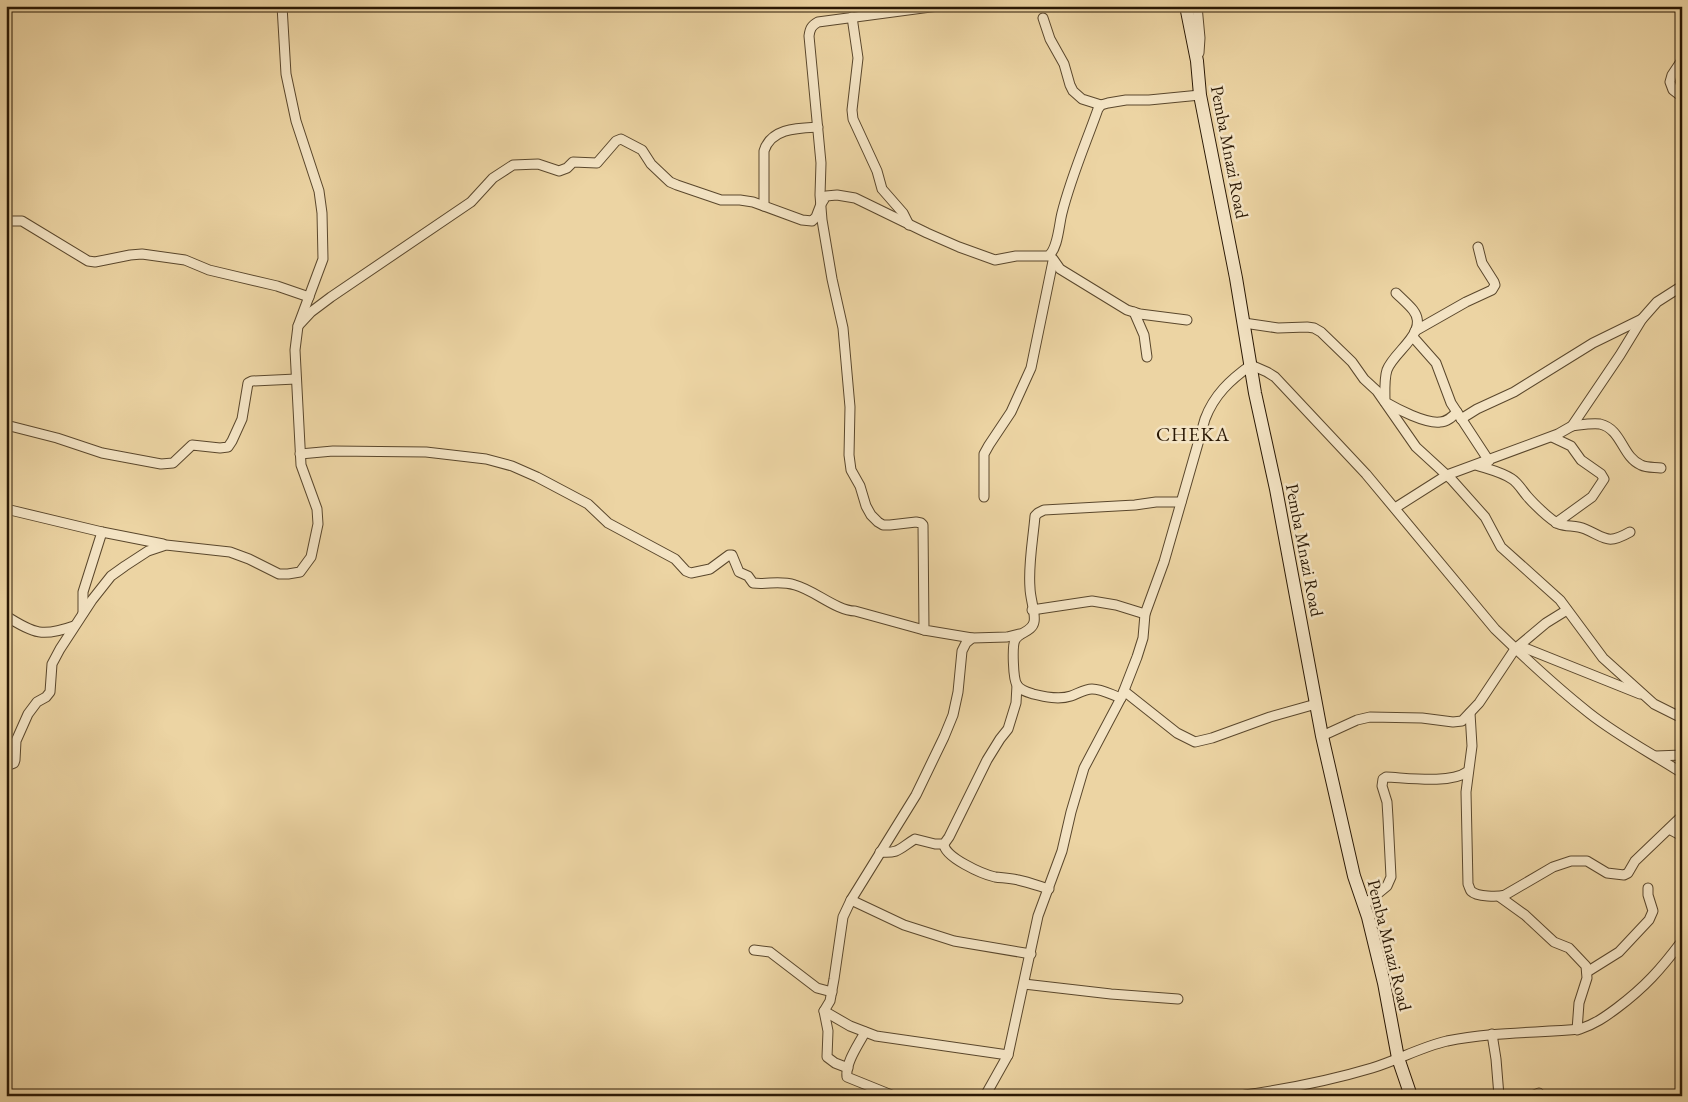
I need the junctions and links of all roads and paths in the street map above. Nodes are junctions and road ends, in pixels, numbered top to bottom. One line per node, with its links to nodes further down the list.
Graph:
1 (282, 6): 21 (street)
2 (938, 6): 5 (street)
3 (1186, 6): 8 (main road, Pemba Mnazi Road)
4 (1197, 6): 8 (street)
5 (852, 17): 12 (street); 16 (street)
6 (1043, 18): 11 (street)
7 (1682, 60): 10 (street)
8 (1197, 61): 9 (main road, Pemba Mnazi Road)
9 (1200, 94): 11 (street); 25 (main road, Pemba Mnazi Road)
10 (1682, 97)
11 (1101, 105): 18 (street)
12 (818, 127): 13 (street); 14 (street)
13 (821, 204): 14 (street); 16 (street); 55 (street)
14 (764, 206): 26 (street)
15 (6, 221): 21 (street)
16 (909, 225): 18 (street)
17 (1478, 247): 27 (street)
18 (1052, 258): 22 (street); 41 (street)
19 (1682, 286): 23 (street)
20 (1396, 293): 27 (street)
21 (309, 297): 26 (street)
22 (1134, 312): 24 (street); 28 (street)
23 (1642, 319): 32 (street); 34 (street)
24 (1187, 320)
25 (1244, 323): 29 (main road, Pemba Mnazi Road); 31 (street)
26 (298, 326): 30 (street)
27 (1414, 334): 31 (street); 32 (street)
28 (1147, 356)
29 (1251, 365): 42 (street); 43 (street); 62 (main road, Pemba Mnazi Road)
30 (296, 379): 33 (street); 36 (street)
31 (1385, 402): 32 (street); 40 (street)
32 (1459, 416): 37 (street)
33 (6, 425)
34 (1572, 426): 35 (street); 39 (street)
35 (1552, 437): 37 (street); 45 (street)
36 (300, 454): 48 (street); 55 (street)
37 (1489, 461): 38 (street)
38 (1476, 465): 40 (street); 45 (street)
39 (1661, 468)
40 (1447, 475): 43 (street); 50 (street)
41 (984, 497)
42 (1181, 502): 49 (street); 52 (street)
43 (1395, 508): 58 (street)
44 (6, 509): 46 (street)
45 (1556, 523): 47 (street)
46 (102, 532): 48 (street); 51 (street)
47 (1630, 532)
48 (166, 545): 51 (street)
49 (1032, 610): 52 (street); 56 (street)
50 (1567, 610): 58 (street); 61 (street)
51 (83, 613): 54 (street)
52 (1145, 614): 60 (street)
53 (6, 616): 54 (street)
54 (74, 626): 68 (street)
55 (924, 630): 57 (street)
56 (1019, 634): 57 (street); 59 (street)
57 (972, 638): 75 (street)
58 (1517, 648): 61 (street); 63 (street); 67 (street)
59 (1017, 685): 60 (street); 74 (street)
60 (1122, 695): 62 (street); 77 (street)
61 (1644, 696): 64 (street)
62 (1316, 704): 65 (main road, Pemba Mnazi Road)
63 (1470, 713): 65 (street); 69 (street)
64 (1682, 718)
65 (1322, 736): 80 (main road, Pemba Mnazi Road)
66 (1682, 754): 67 (street)
67 (1656, 756): 70 (street)
68 (6, 766)
69 (1467, 772): 78 (street); 80 (street)
70 (1682, 773)
71 (1682, 816): 72 (street)
72 (1669, 829): 73 (street); 78 (street)
73 (1682, 836)
74 (944, 844): 75 (street); 77 (street)
75 (880, 852): 79 (street)
76 (1648, 888): 84 (street)
77 (1049, 889): 83 (street)
78 (1500, 897): 84 (street)
79 (851, 900): 83 (street); 86 (street)
80 (1364, 905): 93 (main road, Pemba Mnazi Road)
81 (1682, 941): 89 (street)
82 (754, 950): 86 (street)
83 (1031, 954): 85 (street)
84 (1587, 972): 89 (street)
85 (1024, 984): 87 (street); 92 (street)
86 (832, 992): 88 (street)
87 (1178, 999)
88 (824, 1011): 90 (street); 94 (street)
89 (1577, 1030): 91 (street)
90 (865, 1032): 92 (street); 94 (street)
91 (1492, 1034): 93 (street); 99 (street)
92 (1008, 1055): 97 (street)
93 (1398, 1058): 95 (street); 98 (main road, Pemba Mnazi Road)
94 (848, 1068): 96 (street)
95 (1245, 1095)
96 (894, 1096)
97 (985, 1096)
98 (1411, 1096)
99 (1499, 1096)

